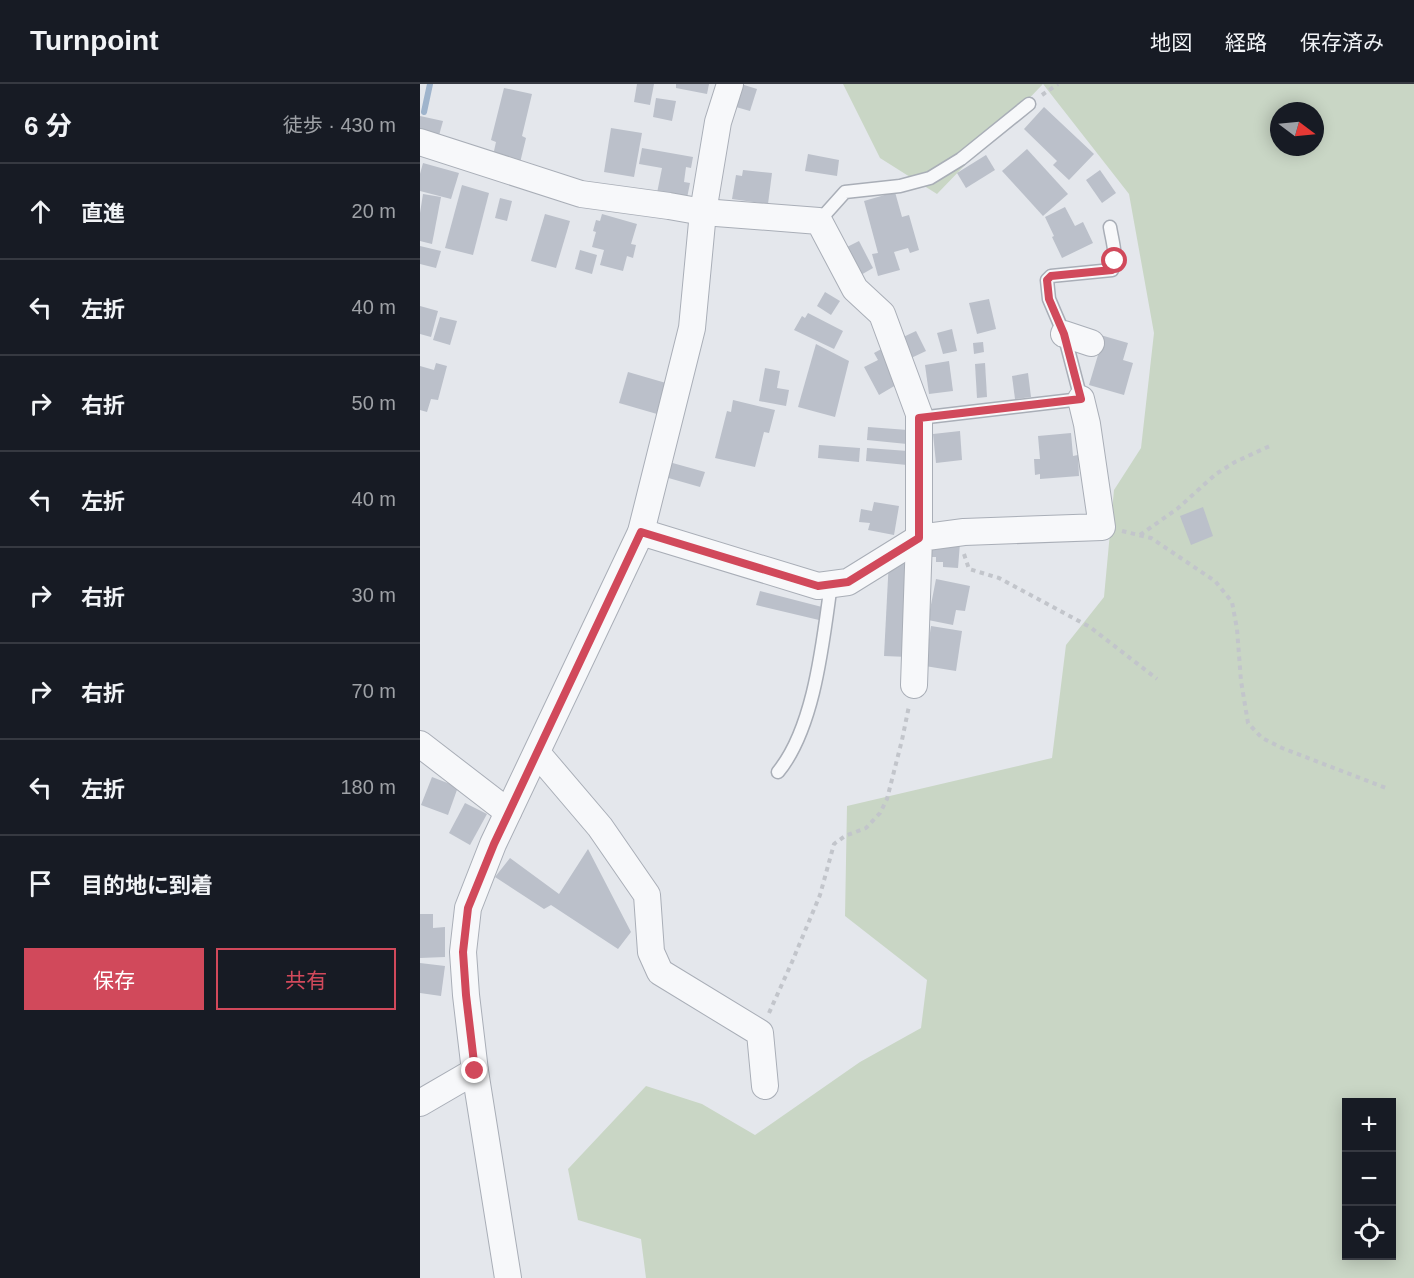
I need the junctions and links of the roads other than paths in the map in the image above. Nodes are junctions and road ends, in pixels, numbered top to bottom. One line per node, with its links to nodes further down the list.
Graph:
1 (730, 84): 4 (street)
2 (1029, 104): 5 (lane)
3 (420, 142): 4 (street)
4 (703, 213): 5 (street); 11 (street)
5 (819, 221): 10 (street)
6 (1110, 227): 7 (lane)
7 (1064, 334): 8 (street); 9 (lane)
8 (1091, 343)
9 (1081, 399): 10 (lane); 12 (street)
10 (919, 418): 12 (street)
11 (641, 532): 13 (street); 16 (street)
12 (919, 538): 13 (street); 14 (street)
13 (831, 584): 17 (lane)
14 (914, 685)
15 (420, 744): 18 (street)
16 (537, 753): 18 (street); 20 (street)
17 (778, 772)
18 (508, 812): 19 (street)
19 (475, 1071): 21 (street); 22 (street)
20 (765, 1086)
21 (420, 1103)
22 (508, 1278)

